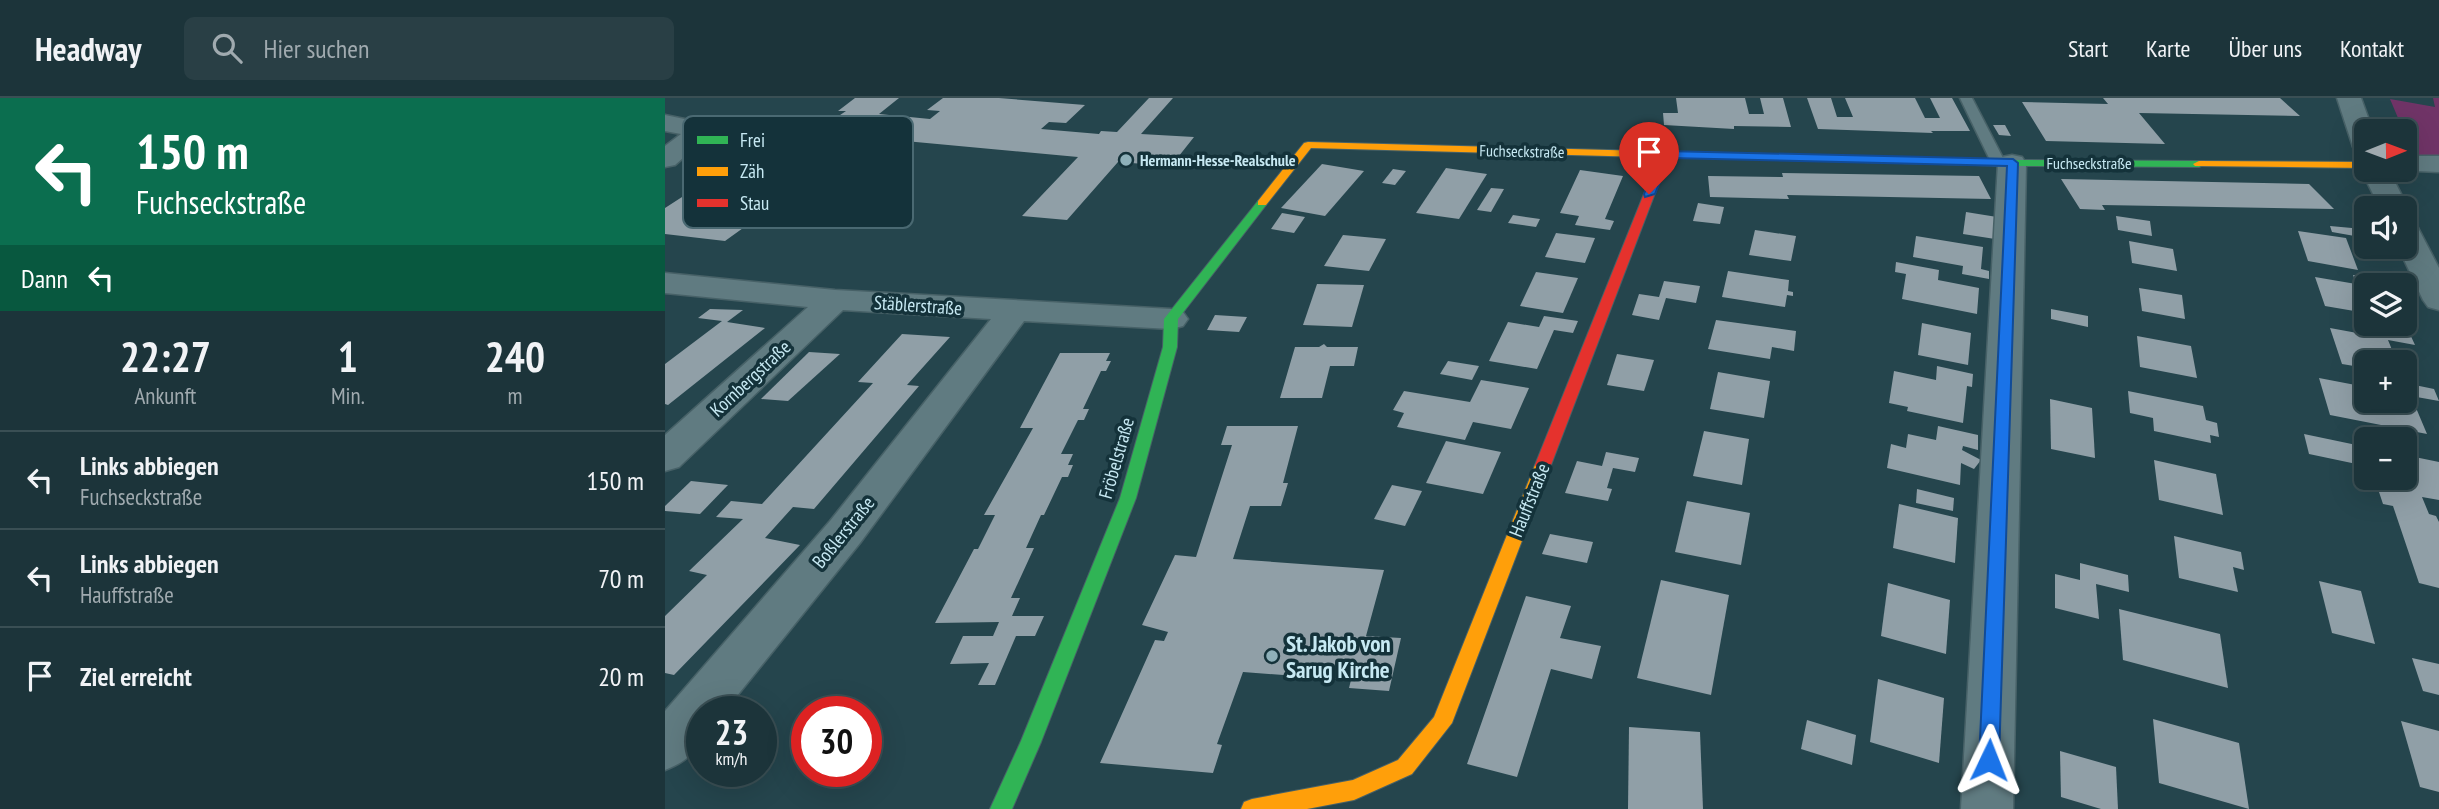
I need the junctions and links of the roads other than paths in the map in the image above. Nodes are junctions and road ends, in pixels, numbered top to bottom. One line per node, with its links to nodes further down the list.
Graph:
1 (1966, 98): 9 (lane)
2 (2349, 98): 3 (street)
3 (2356, 119)
4 (665, 123): 5 (street)
5 (683, 126)
6 (683, 145): 8 (street)
7 (1665, 154): 9 (street, Fuchseckstraße); 18 (street, Fuchseckstraße); 21 (street, Hauffstraße)
8 (665, 159)
9 (2005, 162): 12 (street, Fuchseckstraße); 24 (street)
10 (2417, 164): 11 (street)
11 (2439, 164)
12 (2354, 165)
13 (2417, 255): 16 (street)
14 (672, 290): 15 (street, Stäblerstraße)
15 (835, 300): 17 (street, Stäblerstraße); 19 (street, Kornbergstraße)
16 (2439, 300)
17 (1014, 311): 18 (street, Stäblerstraße); 20 (street, Boßlerstraße)
18 (1171, 319): 22 (street, Fröbelstraße)
19 (665, 457)
20 (665, 747)
21 (1353, 800): 23 (street, Hauffstraße)
22 (1001, 809)
23 (1252, 809)
24 (1987, 809)

